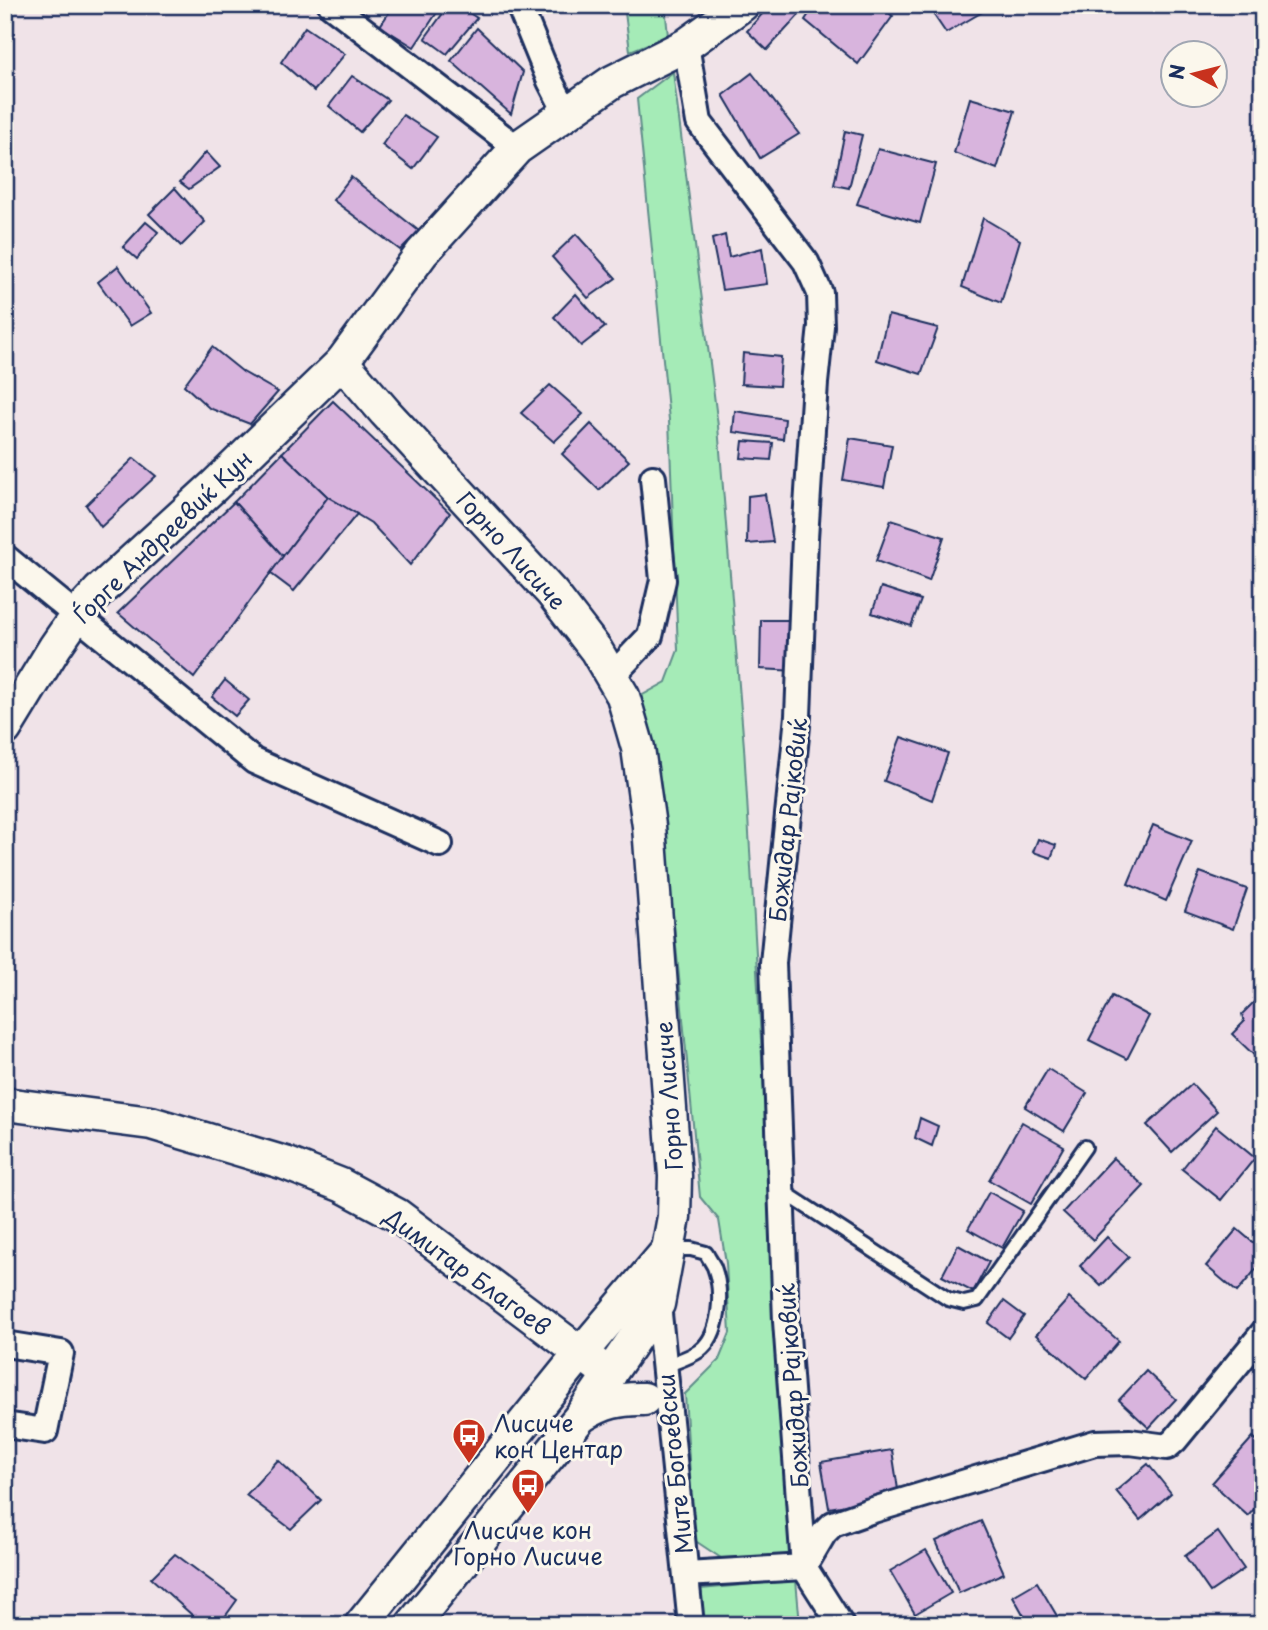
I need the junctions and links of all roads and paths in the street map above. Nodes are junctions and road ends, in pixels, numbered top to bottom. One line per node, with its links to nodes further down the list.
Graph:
1 (331, 5): 6 (street)
2 (519, 5): 5 (street)
3 (742, 5): 4 (street)
4 (687, 45): 5 (street); 16 (street, Божидар Рајковиќ)
5 (566, 112): 6 (street)
6 (517, 148): 7 (street)
7 (342, 362): 10 (street, Ѓорге Андреевиќ Кун); 11 (street, Горно Лисиче)
8 (653, 478): 11 (street)
9 (5, 557): 10 (street)
10 (76, 615): 12 (street, Ѓорге Андреевиќ Кун); 13 (street)
11 (612, 676): 17 (street, Горно Лисиче)
12 (5, 729)
13 (440, 844)
14 (5, 1104): 21 (street, Димитар Благоев)
15 (1085, 1147): 16 (lane)
16 (781, 1190): 27 (street, Божидар Рајковиќ)
17 (669, 1249): 18 (street, Горно Лисиче); 21 (street); 22 (lane)
18 (658, 1304): 22 (street, Мите Богоевски); 23 (street)
19 (1263, 1334): 27 (street)
20 (5, 1344): 26 (street)
21 (580, 1354): 23 (street, Димитар Благоев); 29 (street)
22 (663, 1367): 24 (street, Мите Богоевски)
23 (610, 1375): 24 (street, Димитар Благоев); 25 (street)
24 (657, 1407): 25 (street); 28 (street, Мите Богоевски)
25 (581, 1416): 30 (street)
26 (5, 1425)
27 (804, 1567): 28 (street); 32 (street, Божидар Рајковиќ)
28 (686, 1574): 31 (street, Мите Богоевски)
29 (361, 1625)
30 (412, 1625)
31 (691, 1625)
32 (841, 1625)

